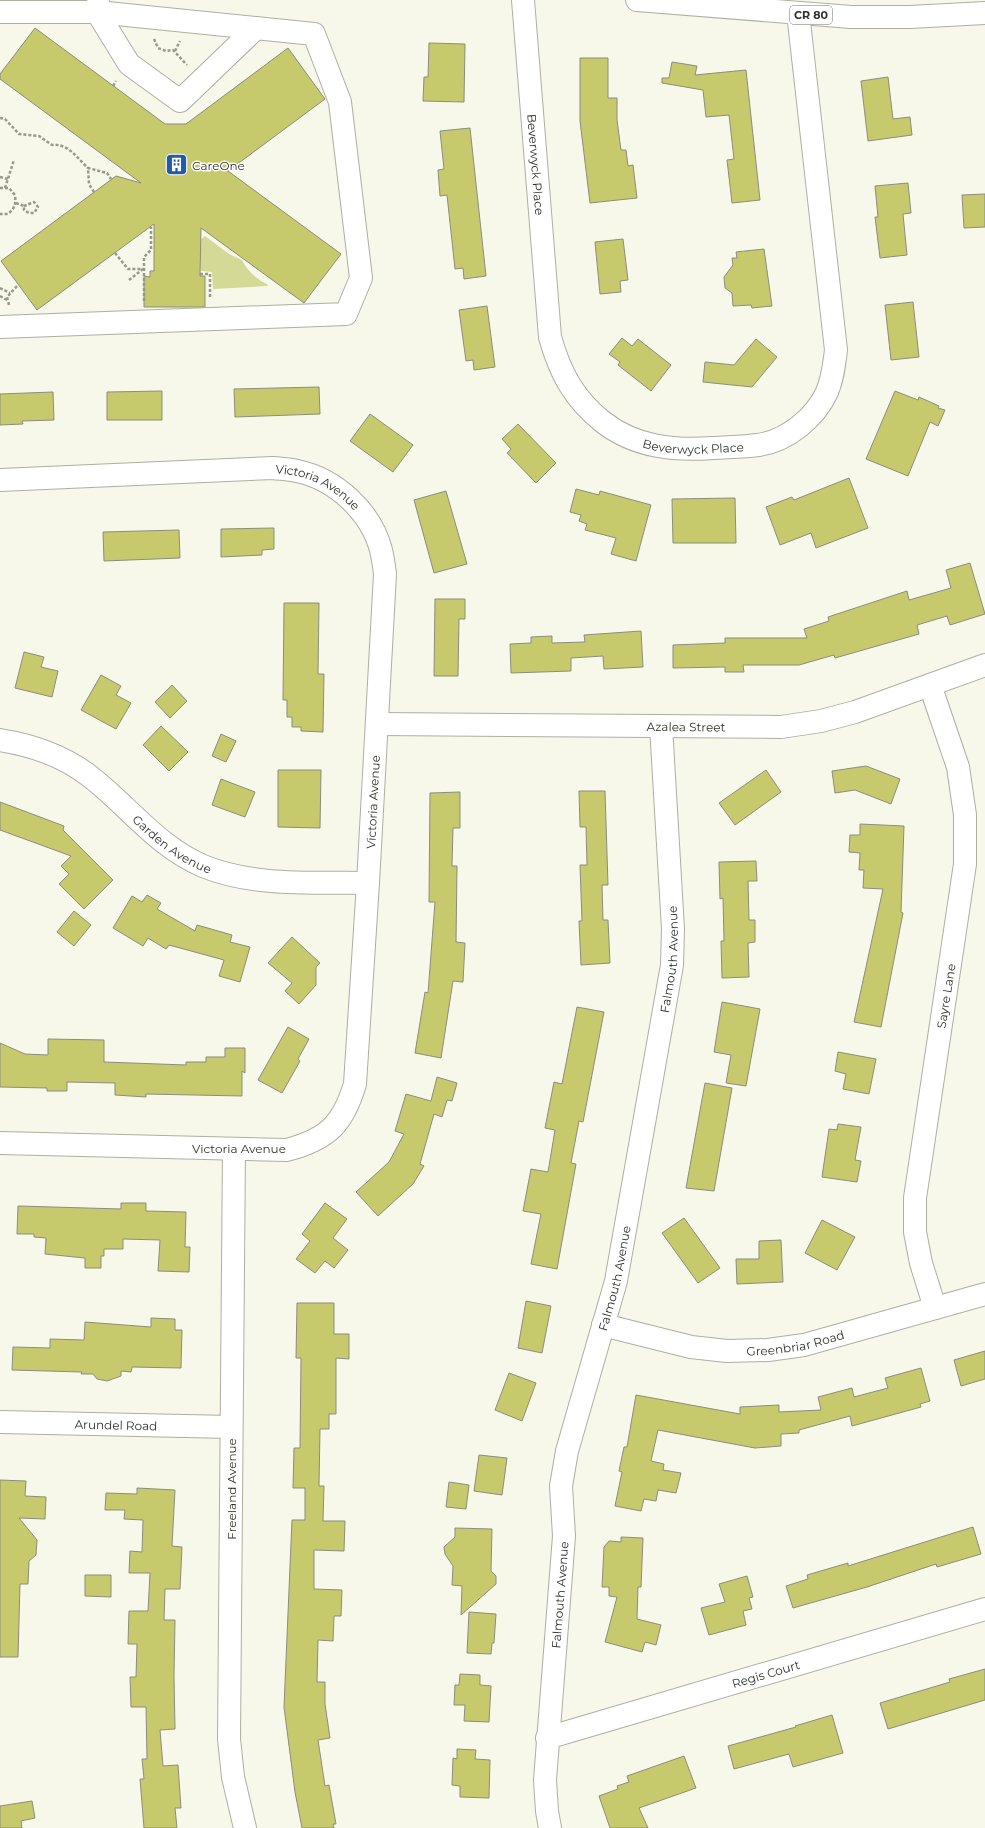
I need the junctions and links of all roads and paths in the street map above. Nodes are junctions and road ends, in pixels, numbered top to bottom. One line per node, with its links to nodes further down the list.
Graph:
1 (523, 0): 6 (street, Beverwyck Place)
2 (637, 0): 3 (street, CR 80)
3 (728, 4): 6 (street, CR 80)
4 (97, 6): 5 (street); 8 (street); 8 (street)
5 (0, 12)
6 (798, 13): 7 (street, CR 80)
7 (985, 13)
8 (256, 28): 36 (street)
9 (153, 35): 10 (path)
10 (189, 69)
11 (0, 118): 13 (path)
12 (14, 160): 15 (path)
13 (88, 168): 16 (path); 19 (path)
14 (0, 177): 15 (path)
15 (8, 179): 18 (path)
16 (111, 179)
17 (0, 188): 18 (path)
18 (5, 188): 20 (path)
19 (94, 192)
20 (16, 204): 21 (path); 22 (path)
21 (24, 206): 21 (path)
22 (0, 214)
23 (151, 226): 25 (path)
24 (116, 253): 25 (path)
25 (144, 269): 27 (path); 35 (path)
26 (200, 274): 33 (path)
27 (129, 280)
28 (18, 285): 30 (path)
29 (0, 288): 30 (path)
30 (10, 293): 32 (path)
31 (0, 296): 32 (path)
32 (8, 300): 34 (path)
33 (210, 302)
34 (10, 307)
35 (144, 309)
36 (0, 327)
37 (0, 480): 40 (street, Victoria Avenue)
38 (985, 665): 39 (street, Azalea Street)
39 (930, 685): 41 (street, Azalea Street); 47 (street, Sayre Lane)
40 (377, 724): 41 (street, Azalea Street); 43 (street, Victoria Avenue)
41 (661, 726): 48 (street, Falmouth Avenue)
42 (0, 740): 43 (street, Garden Avenue)
43 (368, 883): 45 (street, Victoria Avenue)
44 (0, 1143): 45 (street, Victoria Avenue)
45 (234, 1149): 50 (street, Freeland Avenue)
46 (985, 1294): 47 (street, Greenbriar Road)
47 (935, 1308): 48 (street, Greenbriar Road)
48 (603, 1325): 52 (street, Falmouth Avenue)
49 (0, 1422): 50 (street, Arundel Road)
50 (231, 1427): 53 (street, Freeland Avenue)
51 (985, 1609): 52 (street, Regis Court)
52 (547, 1738): 54 (street, Falmouth Avenue)
53 (245, 1828)
54 (550, 1828)

